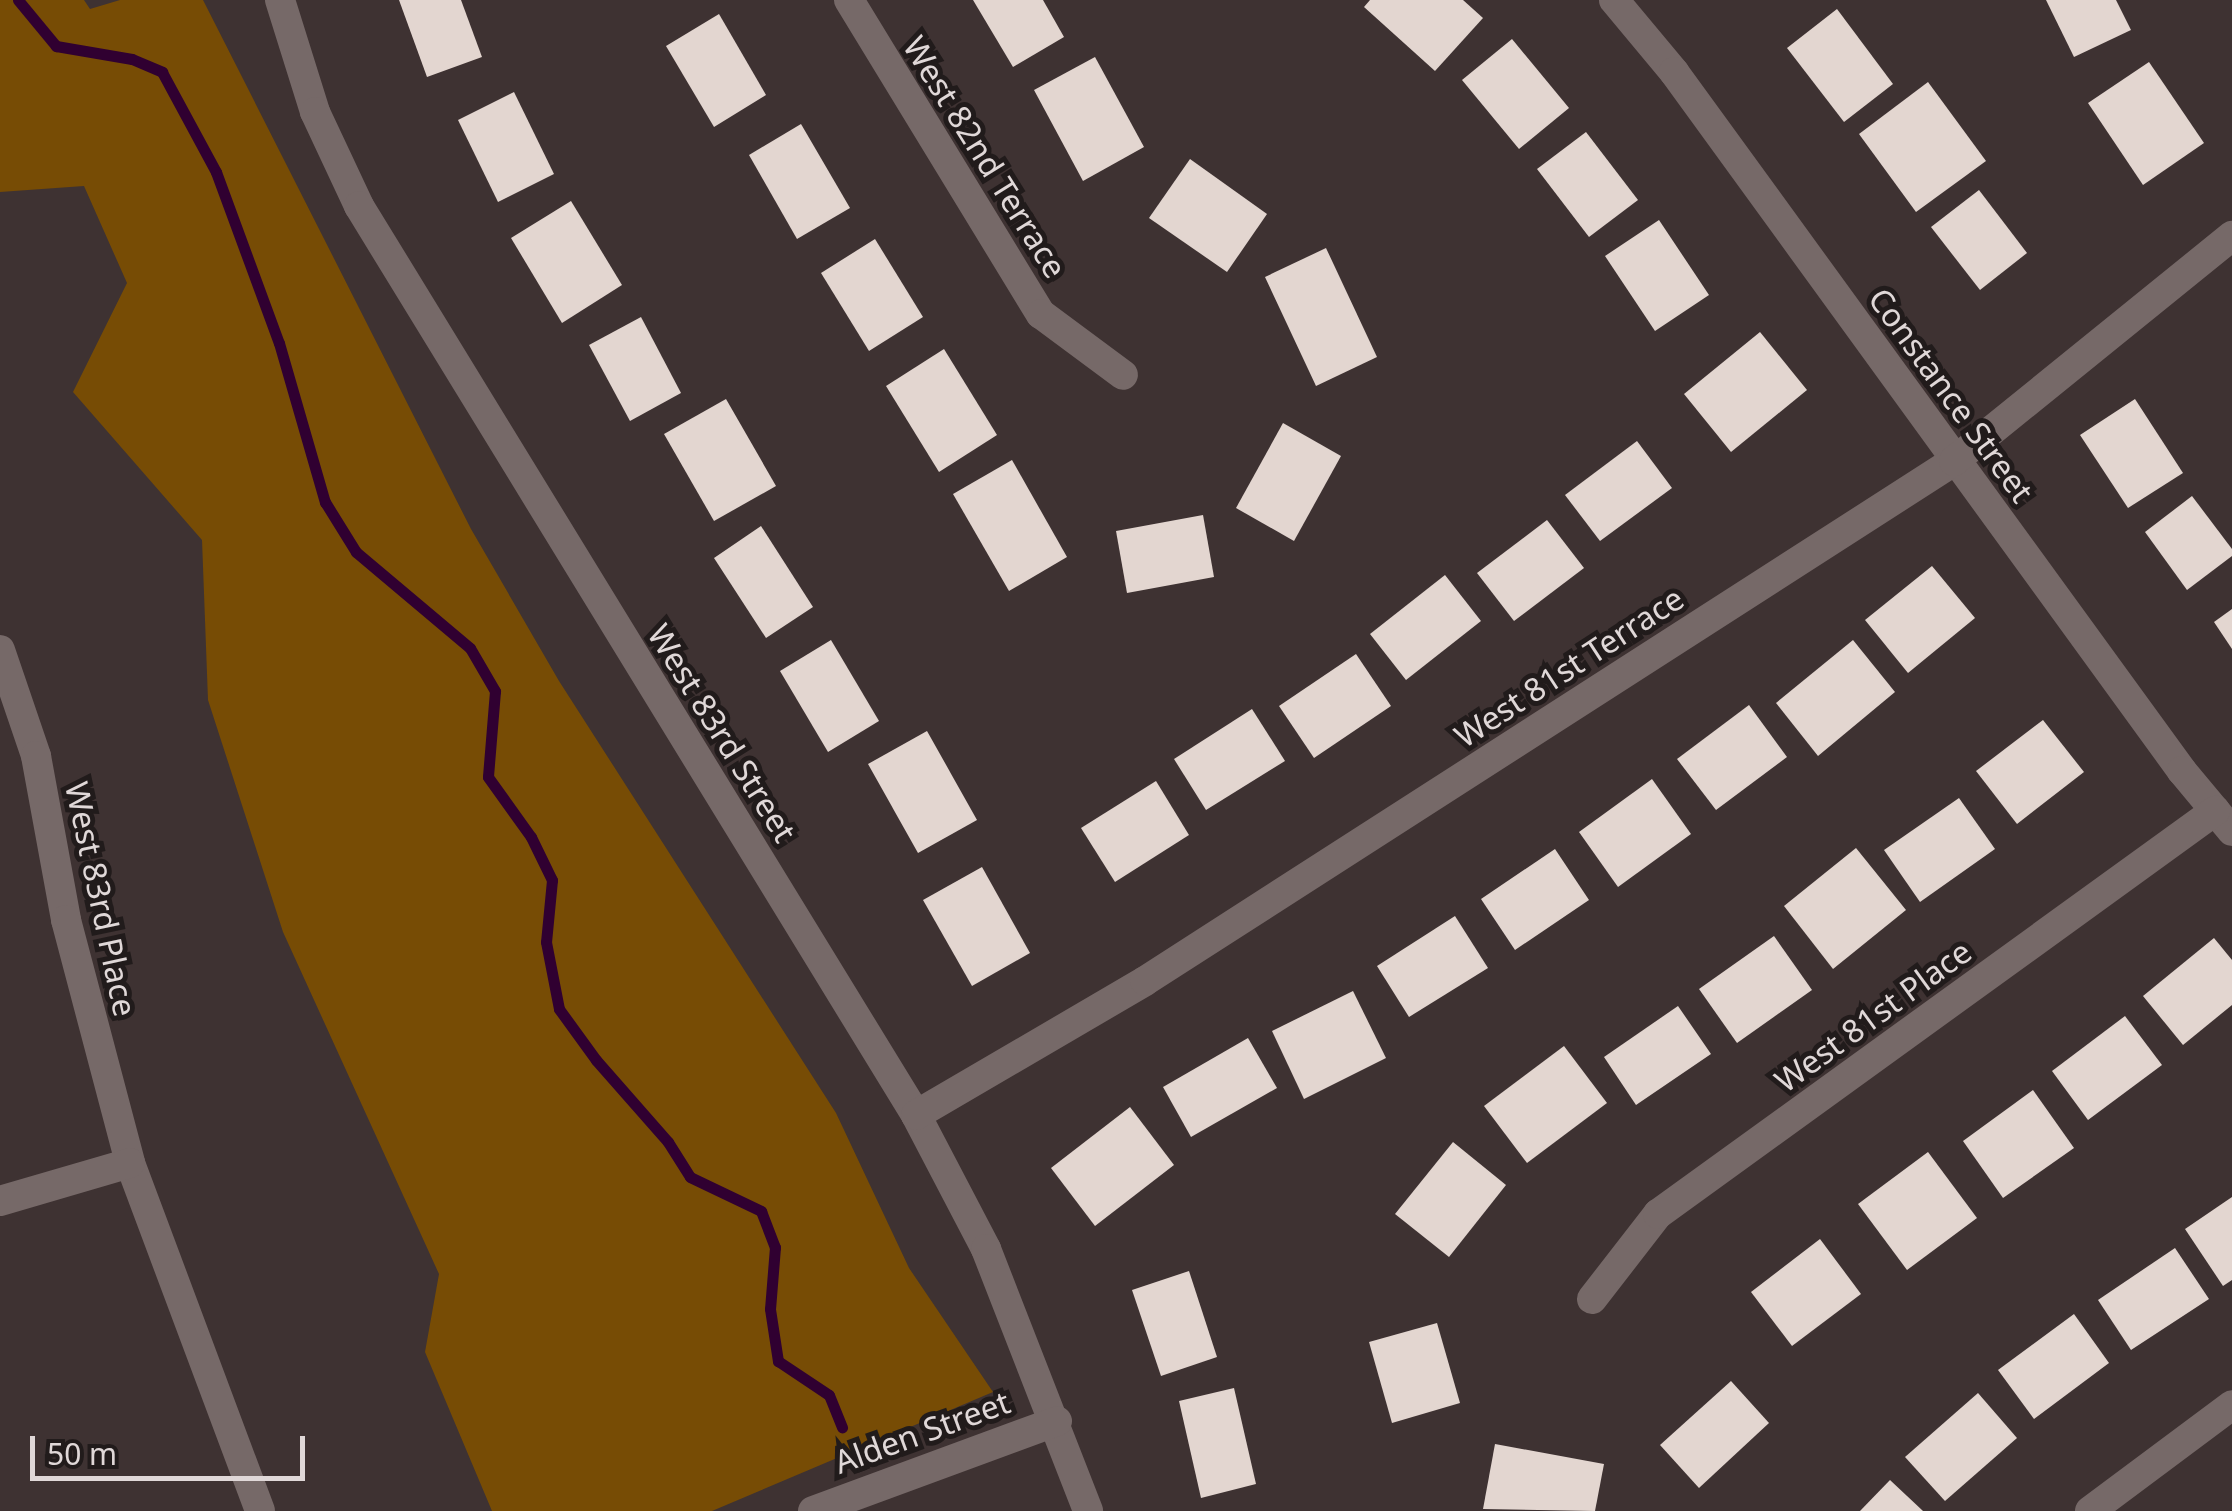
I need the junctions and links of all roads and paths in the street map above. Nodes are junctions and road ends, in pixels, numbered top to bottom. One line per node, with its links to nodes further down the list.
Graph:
1 (280, 0): 9 (street, West 83rd Street)
2 (849, 0): 5 (street, West 82nd Terrace)
3 (1614, 0): 6 (street, Constance Street)
4 (2232, 236): 6 (street, West 81st Terrace)
5 (1123, 375)
6 (1954, 460): 8 (street, Constance Street); 9 (street, West 81st Terrace)
7 (0, 650): 10 (street, West 83rd Place)
8 (2224, 821): 12 (street, West 81st Place)
9 (916, 1116): 14 (street, West 83rd Street)
10 (130, 1163): 11 (street); 15 (street, West 83rd Place)
11 (0, 1201)
12 (1592, 1299)
13 (2232, 1405): 18 (street)
14 (1057, 1420): 16 (street, Alden Street); 17 (street, West 83rd Street)
15 (260, 1511)
16 (813, 1511)
17 (1088, 1511)
18 (2090, 1511)

